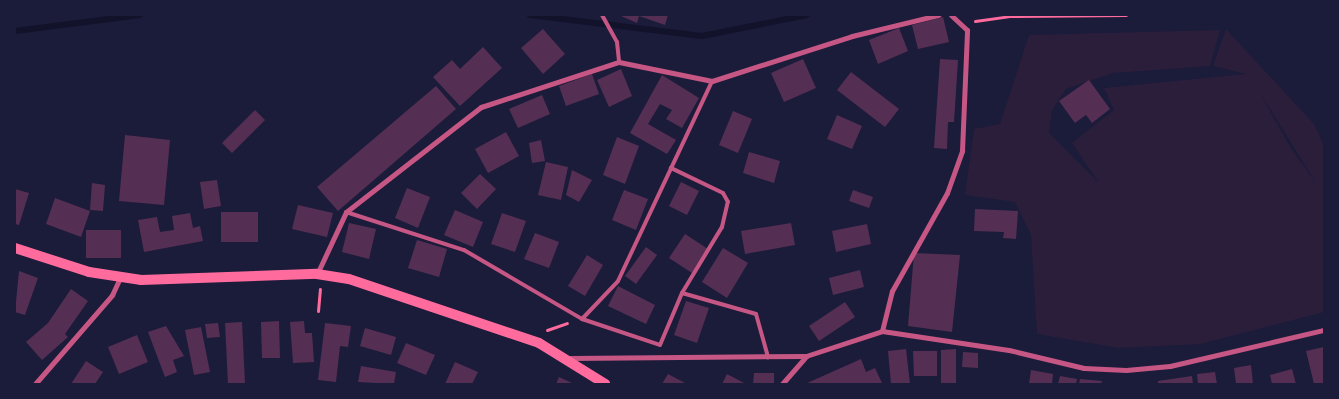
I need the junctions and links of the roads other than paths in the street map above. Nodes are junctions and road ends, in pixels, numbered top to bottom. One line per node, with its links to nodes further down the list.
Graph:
1 (602, 15): 4 (lane)
2 (938, 15): 5 (street)
3 (951, 15): 14 (street)
4 (619, 62): 5 (street); 7 (street)
5 (712, 81): 6 (lane)
6 (671, 168): 11 (lane); 12 (lane)
7 (346, 212): 9 (street); 12 (lane)
8 (15, 248): 10 (main road)
9 (319, 275): 10 (main road); 16 (main road)
10 (120, 278): 18 (street)
11 (682, 293): 12 (lane); 17 (lane)
12 (582, 319)
13 (1324, 330): 14 (street)
14 (882, 331): 15 (street)
15 (806, 356): 17 (street); 20 (street)
16 (570, 358): 17 (street); 19 (main road)
17 (768, 358)
18 (35, 384)
19 (605, 384)
20 (782, 384)

